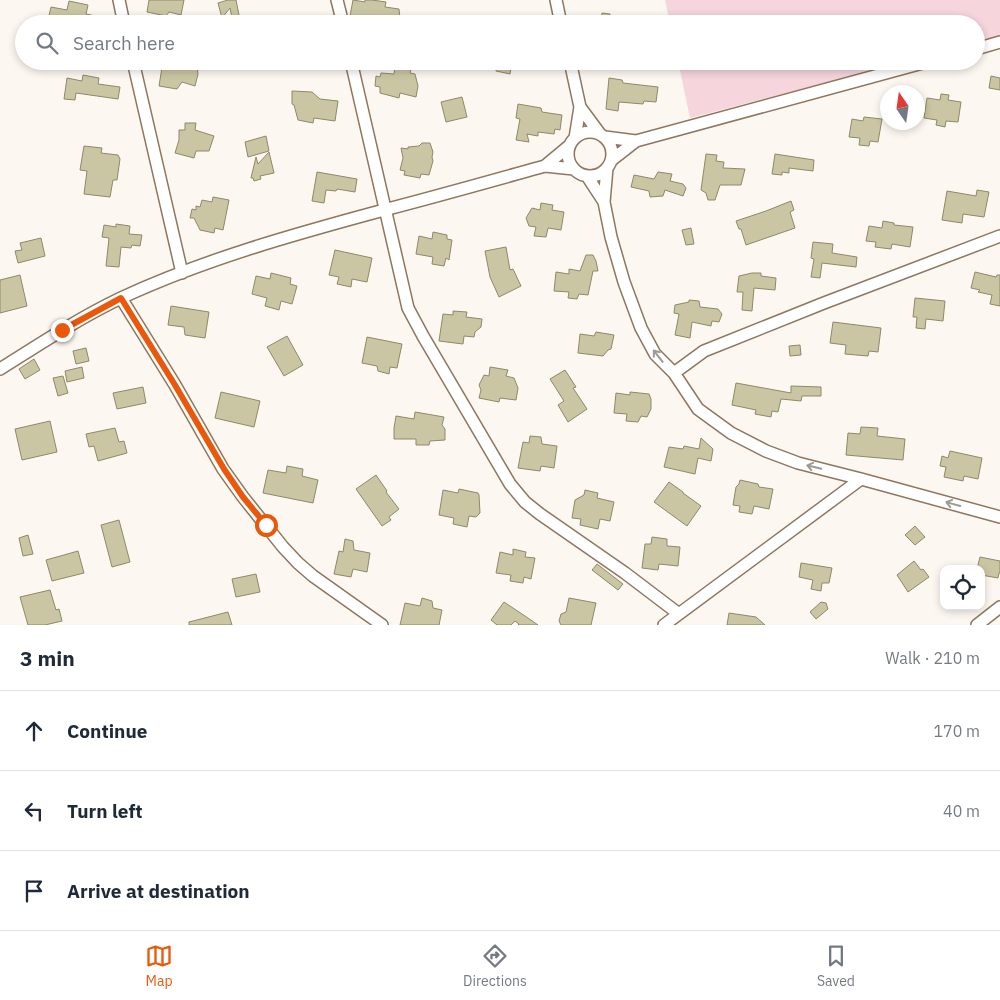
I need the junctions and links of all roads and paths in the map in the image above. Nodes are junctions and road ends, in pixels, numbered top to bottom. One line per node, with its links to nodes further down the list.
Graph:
1 (119, 0): 4 (lane)
2 (337, 0): 5 (lane)
3 (556, 0): 6 (lane)
4 (122, 15)
5 (341, 15)
6 (559, 15)
7 (1000, 42): 8 (lane)
8 (985, 46)
9 (135, 70): 24 (lane)
10 (353, 70): 22 (lane)
11 (572, 70): 13 (lane)
12 (897, 70): 15 (lane)
13 (580, 107): 14 (lane); 16 (lane)
14 (603, 136): 15 (lane); 16 (lane); 17 (lane)
15 (636, 141): 17 (lane)
16 (572, 142): 18 (lane); 19 (lane)
17 (610, 164): 20 (lane); 21 (lane)
18 (545, 166): 19 (lane); 22 (lane)
19 (574, 169): 20 (lane)
20 (587, 176): 21 (lane)
21 (604, 202): 27 (lane, one-way to 21)
22 (386, 210): 24 (lane); 31 (lane)
23 (1000, 236): 27 (lane)
24 (182, 273): 25 (lane)
25 (121, 298): 26 (lane); 32 (lane)
26 (0, 369)
27 (674, 373): 28 (lane, one-way to 27)
28 (861, 479): 29 (lane, one-way to 28); 31 (lane)
29 (1000, 517)
30 (1000, 607): 34 (lane)
31 (679, 614): 33 (lane)
32 (382, 625)
33 (664, 625)
34 (977, 625)

